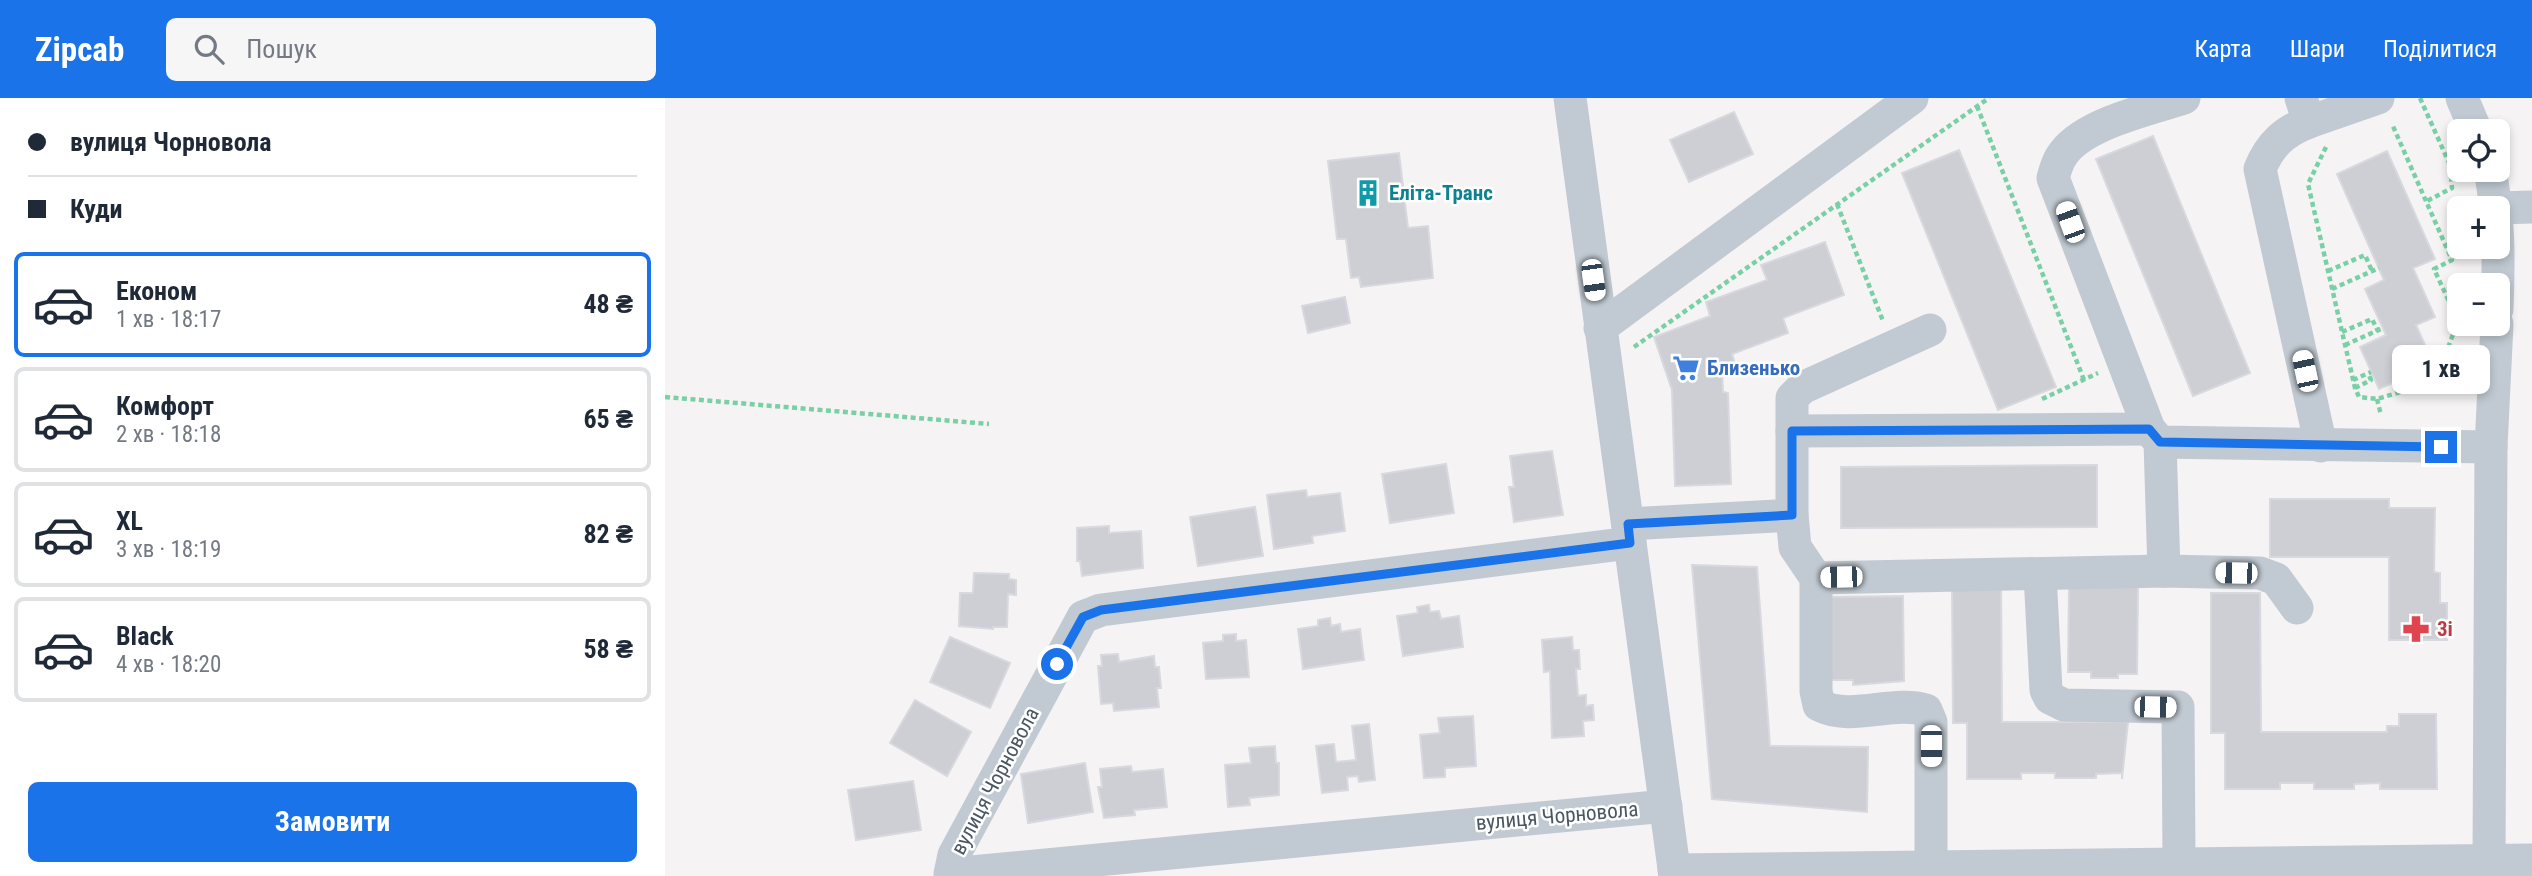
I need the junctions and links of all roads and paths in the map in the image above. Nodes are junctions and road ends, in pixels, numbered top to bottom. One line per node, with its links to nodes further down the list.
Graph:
1 (1912, 98): 20 (street)
2 (1989, 98): 7 (path)
3 (2184, 98): 9 (street)
4 (2420, 98): 12 (path)
5 (2462, 98): 11 (street)
6 (1578, 101): 20 (street, вулиця Чорновола)
7 (1977, 106): 13 (path); 28 (path)
8 (2383, 106): 10 (street); 12 (path)
9 (2099, 111): 27 (street)
10 (2314, 119): 17 (path); 36 (street)
11 (2471, 119)
12 (2425, 202): 30 (path)
13 (1837, 204): 25 (path); 26 (path)
14 (2532, 207): 15 (street)
15 (2510, 208)
16 (2379, 268): 18 (path)
17 (2328, 271): 18 (path); 19 (path)
18 (2372, 271): 19 (path)
19 (2332, 289): 22 (path)
20 (1600, 328): 39 (street, вулиця Чорновола)
21 (1930, 330): 25 (street)
22 (2342, 332): 24 (path); 24 (path)
23 (2496, 336): 37 (street)
24 (2345, 345): 29 (path)
25 (1893, 346): 34 (street)
26 (1632, 348)
27 (2124, 361): 28 (path); 35 (street)
28 (2084, 380): 32 (path)
29 (2353, 380): 30 (path); 30 (path)
30 (2355, 388)
31 (665, 397): 33 (path)
32 (2035, 402)
33 (989, 424)
34 (1792, 431): 35 (street); 38 (street)
35 (2155, 436): 36 (street); 40 (street)
36 (2321, 446): 37 (street)
37 (2491, 447): 45 (street)
38 (1792, 515): 39 (street); 42 (street)
39 (1629, 534): 44 (street, вулиця Чорновола); 50 (street, вулиця Чорновола)
40 (2164, 571): 41 (street); 43 (street)
41 (2040, 574): 42 (street); 47 (street)
42 (1816, 578): 48 (street)
43 (2297, 608)
44 (1666, 806): 49 (street, вулиця Чорновола); 50 (street, вулиця Чорновола)
45 (2489, 860): 46 (street); 47 (street)
46 (2532, 860)
47 (2179, 863): 48 (street)
48 (1931, 866): 49 (street)
49 (1675, 873)
50 (941, 875)

